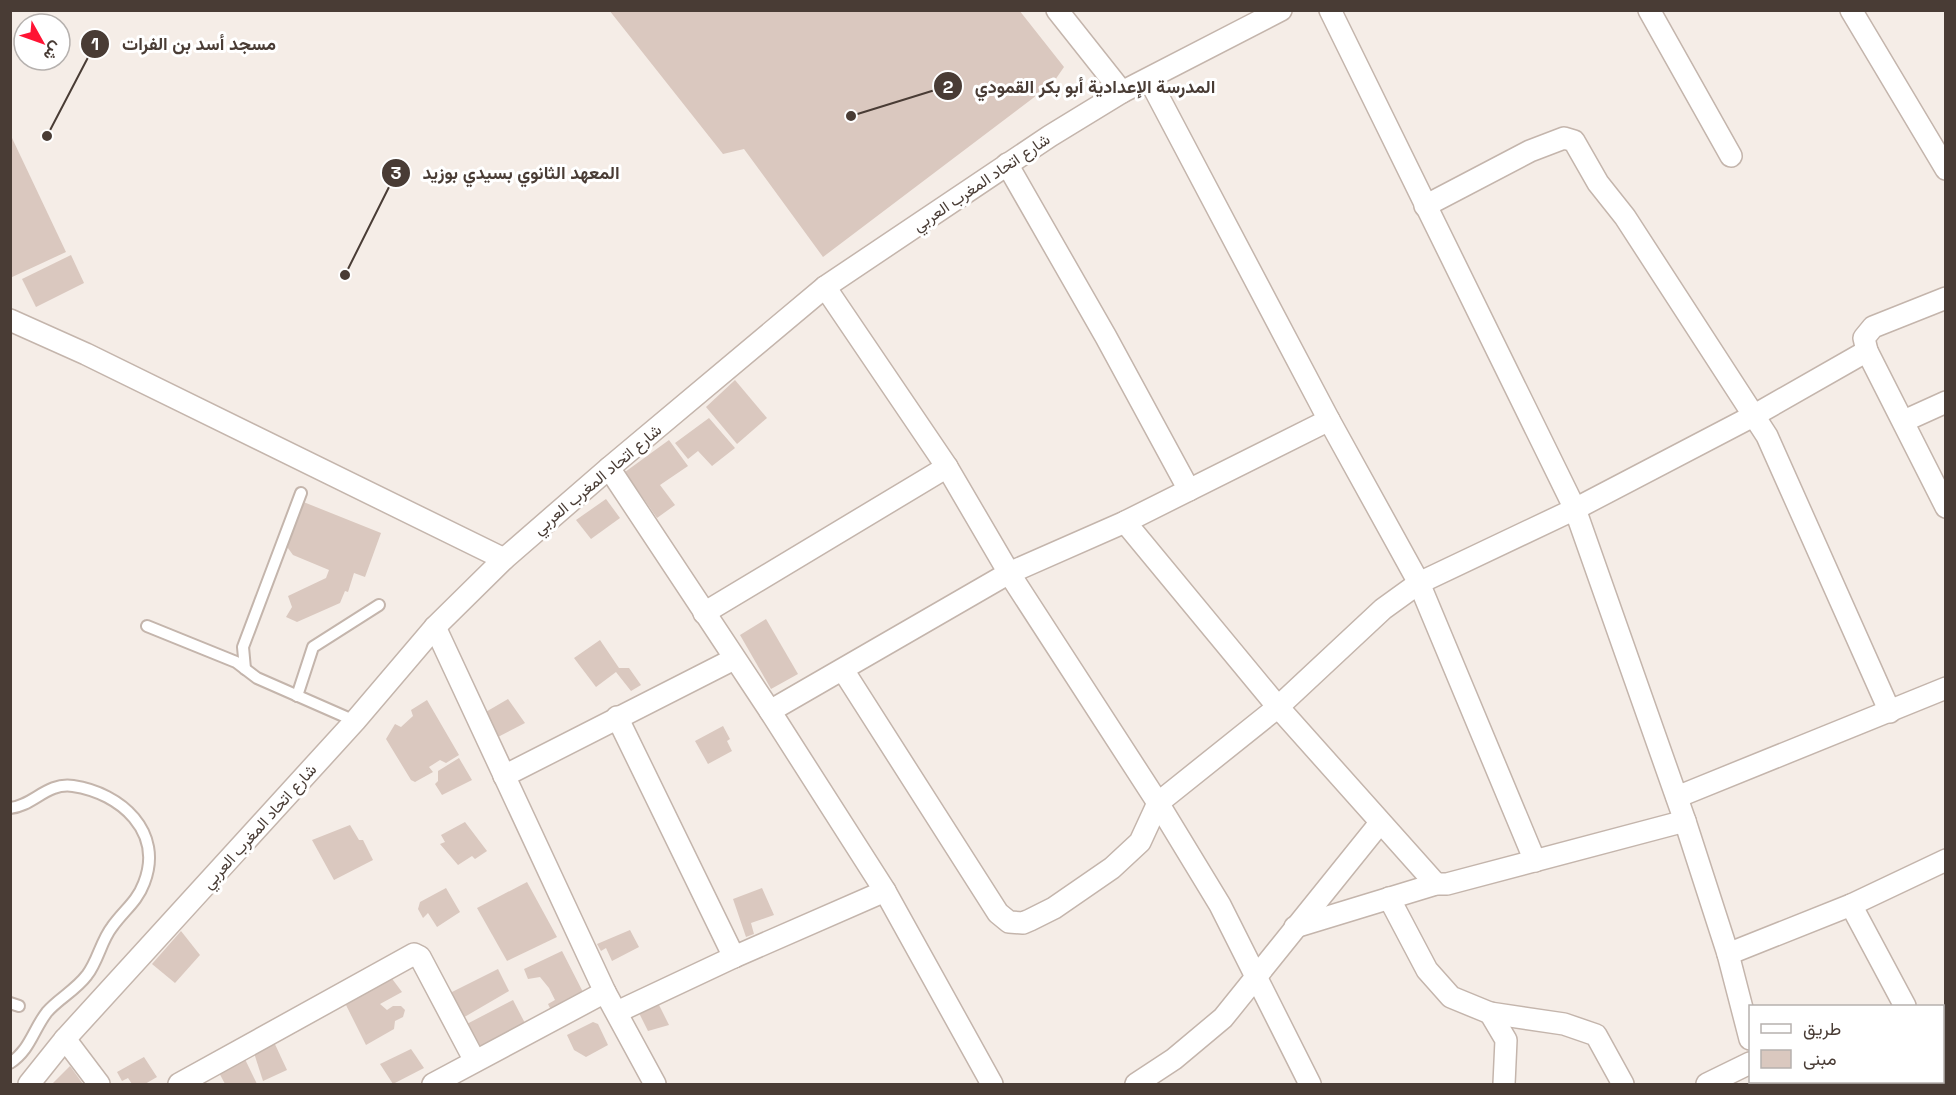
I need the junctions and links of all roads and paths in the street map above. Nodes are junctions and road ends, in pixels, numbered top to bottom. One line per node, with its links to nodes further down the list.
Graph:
1 (1057, 10): 7 (street)
2 (1281, 10): 6 (street, شارع اتحاد المغرب العربي)
3 (1330, 10): 11 (street)
4 (1649, 10): 8 (street)
5 (1851, 10): 10 (street)
6 (1149, 79): 7 (street, شارع اتحاد المغرب العربي); 18 (street)
7 (1122, 92): 9 (street, شارع اتحاد المغرب العربي)
8 (1731, 156)
9 (1006, 164): 12 (street, شارع اتحاد المغرب العربي); 22 (street)
10 (1946, 169)
11 (1425, 206): 17 (street); 25 (street)
12 (825, 287): 20 (street); 21 (street, شارع اتحاد المغرب العربي)
13 (1946, 298): 15 (street)
14 (10, 320): 27 (street)
15 (1867, 351): 17 (street); 19 (street)
16 (1946, 402): 19 (street)
17 (1753, 416): 25 (street); 41 (street)
18 (1329, 420): 22 (street); 29 (street)
19 (1904, 421): 24 (street)
20 (947, 467): 28 (street); 31 (street)
21 (609, 468): 27 (street, شارع اتحاد المغرب العربي); 31 (street)
22 (1189, 490): 26 (street)
23 (301, 493): 35 (lane)
24 (1946, 507)
25 (1575, 509): 29 (street); 45 (street)
26 (1125, 522): 28 (street); 39 (street)
27 (504, 559): 33 (street, شارع اتحاد المغرب العربي)
28 (1010, 573): 36 (street); 46 (street)
29 (1419, 583): 39 (street); 51 (street)
30 (379, 605): 38 (lane)
31 (704, 613): 34 (street)
32 (147, 626): 35 (lane)
33 (435, 627): 43 (street, شارع اتحاد المغرب العربي); 44 (street)
34 (734, 659): 40 (street); 42 (street)
35 (245, 669): 38 (lane)
36 (843, 670): 40 (street); 46 (street)
37 (1946, 688): 41 (street)
38 (297, 696): 43 (lane)
39 (1278, 707): 46 (street); 49 (street)
40 (770, 711): 53 (street)
41 (1890, 712): 45 (street)
42 (617, 717): 44 (street); 58 (street)
43 (355, 722): 65 (street, شارع اتحاد المغرب العربي)
44 (504, 776): 60 (street)
45 (1677, 797): 48 (street)
46 (1158, 803): 59 (street)
47 (10, 808): 67 (lane)
48 (1685, 821): 51 (street); 57 (street)
49 (1380, 823): 52 (street); 56 (street)
50 (1946, 860): 55 (street)
51 (1535, 861): 52 (street)
52 (1436, 884): 54 (street)
53 (885, 891): 58 (street); 74 (street)
54 (1389, 898): 56 (street); 63 (street)
55 (1851, 905): 57 (street); 61 (street)
56 (1295, 927): 59 (street)
57 (1728, 954): 64 (street)
58 (734, 957): 62 (street)
59 (1255, 979): 75 (street); 76 (street)
60 (605, 992): 62 (street); 66 (street)
61 (1904, 1005)
62 (617, 1012): 73 (street)
63 (1490, 1013): 77 (street); 78 (street)
64 (1749, 1035)
65 (65, 1039): 69 (street, شارع اتحاد المغرب العربي); 70 (street)
66 (475, 1061): 71 (street); 72 (street)
67 (10, 1063)
68 (1749, 1064): 79 (street)
69 (29, 1084)
70 (99, 1084)
71 (179, 1084)
72 (433, 1084)
73 (655, 1084)
74 (992, 1084)
75 (1136, 1084)
76 (1310, 1084)
77 (1504, 1084)
78 (1623, 1084)
79 (1707, 1084)

